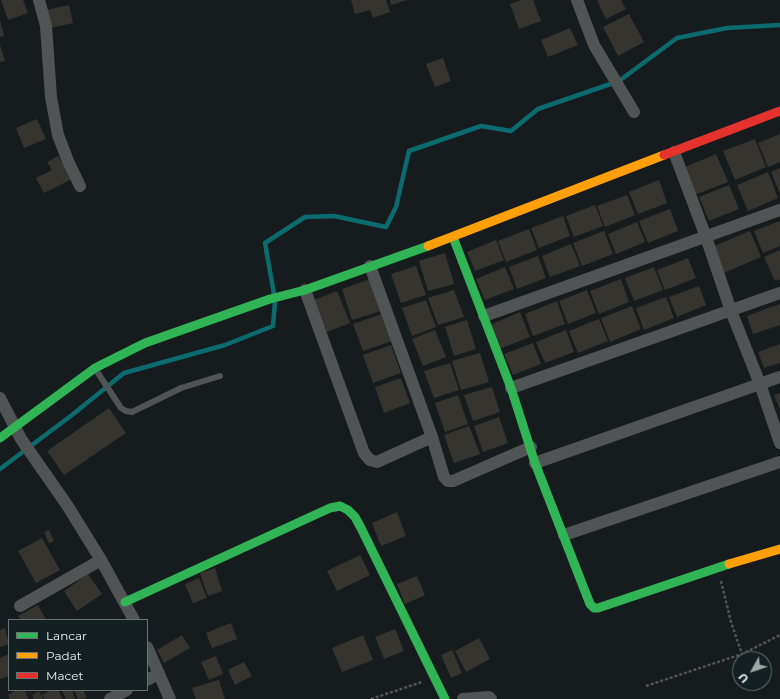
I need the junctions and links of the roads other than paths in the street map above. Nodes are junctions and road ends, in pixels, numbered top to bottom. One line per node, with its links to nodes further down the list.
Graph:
1 (39, 0): 6 (street)
2 (577, 0): 4 (street)
3 (780, 111): 5 (street)
4 (634, 112)
5 (674, 152): 8 (street); 9 (street)
6 (80, 186)
7 (780, 210): 8 (street)
8 (706, 237): 13 (street); 14 (street)
9 (453, 238): 10 (street); 14 (street)
10 (370, 266): 11 (street); 22 (street)
11 (305, 290): 15 (street); 22 (street)
12 (780, 293): 13 (street)
13 (731, 310): 18 (street); 19 (street)
14 (484, 316): 19 (street)
15 (98, 372): 16 (lane); 21 (street)
16 (220, 376)
17 (780, 377): 18 (street)
18 (760, 384): 24 (street); 27 (street)
19 (511, 388): 25 (street)
20 (0, 398): 21 (street)
21 (18, 433): 23 (street); 30 (street)
22 (432, 437): 25 (street)
23 (0, 438)
24 (780, 443)
25 (530, 447): 27 (street)
26 (780, 462): 28 (street)
27 (535, 463): 28 (street)
28 (564, 534): 29 (street)
29 (780, 549)
30 (101, 560): 31 (street); 32 (street)
31 (125, 602): 33 (street); 39 (street)
32 (20, 606)
33 (134, 619)
34 (148, 653): 35 (street)
35 (152, 677): 38 (street)
36 (125, 691): 37 (street)
37 (110, 699)
38 (170, 699)
39 (445, 699)
40 (463, 699): 41 (street)
41 (490, 699)

